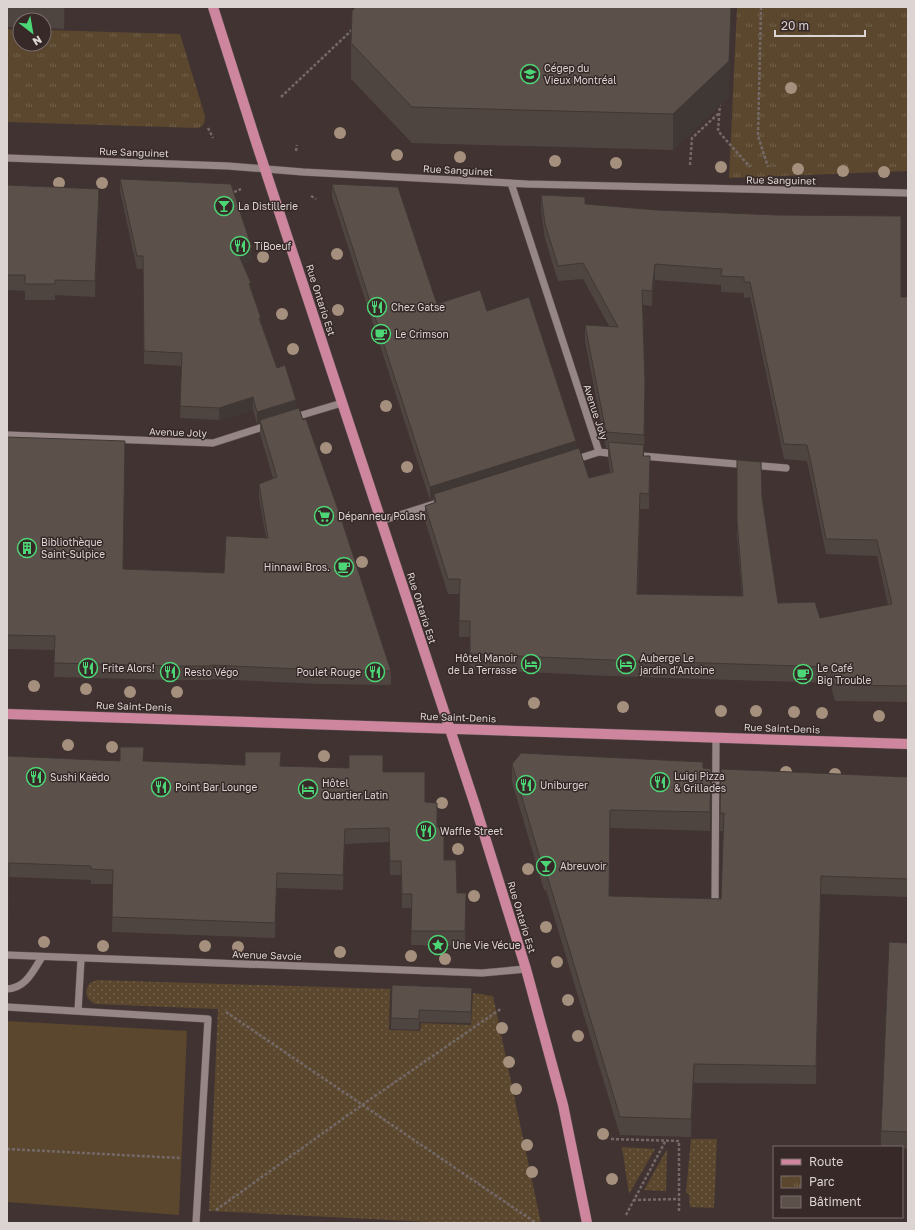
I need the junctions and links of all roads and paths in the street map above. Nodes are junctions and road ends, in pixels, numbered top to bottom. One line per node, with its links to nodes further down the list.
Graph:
1 (213, 7): 14 (main road, Rue Ontario Est)
2 (761, 7): 15 (path)
3 (354, 28): 4 (path)
4 (281, 97)
5 (720, 97): 6 (path)
6 (719, 112): 12 (path); 13 (path)
7 (208, 128): 8 (path)
8 (213, 138)
9 (297, 145): 10 (path)
10 (296, 151)
11 (7, 158): 14 (street, Rue Sanguinet)
12 (690, 164)
13 (750, 167)
14 (265, 168): 16 (street, Rue Sanguinet); 22 (main road, Rue Ontario Est)
15 (768, 168)
16 (511, 183): 19 (street, Rue Sanguinet); 24 (street, Avenue Joly)
17 (241, 189): 18 (path)
18 (234, 192)
19 (908, 193)
20 (311, 196): 21 (path)
21 (316, 199)
22 (342, 403): 23 (street, Avenue Joly); 30 (main road, Rue Ontario Est)
23 (7, 435)
24 (599, 452): 25 (street); 27 (street, Avenue Joly)
25 (622, 454)
26 (638, 456): 28 (street)
27 (568, 462)
28 (786, 468)
29 (439, 502): 30 (street)
30 (381, 521): 32 (main road, Rue Ontario Est)
31 (7, 714): 32 (main road, Rue Saint-Denis)
32 (449, 729): 33 (main road, Rue Saint-Denis); 39 (main road, Rue Ontario Est)
33 (716, 738): 34 (main road, Rue Saint-Denis); 35 (street)
34 (908, 744)
35 (715, 904)
36 (7, 955): 37 (street, Avenue Savoie)
37 (42, 957): 38 (street, Avenue Savoie); 40 (street)
38 (81, 959): 39 (street, Avenue Savoie); 43 (street)
39 (526, 969): 57 (main road, Rue Ontario Est)
40 (7, 989)
41 (7, 1007): 43 (street)
42 (502, 1008): 45 (path)
43 (78, 1011): 49 (street)
44 (224, 1011): 45 (path)
45 (362, 1105): 52 (path); 56 (path)
46 (611, 1139): 47 (path)
47 (666, 1140): 50 (path); 51 (path)
48 (7, 1149): 49 (path)
49 (201, 1159): 55 (street)
50 (679, 1199): 51 (path); 53 (path)
51 (633, 1200): 54 (path)
52 (212, 1213)
53 (679, 1213)
54 (626, 1215)
55 (196, 1223)
56 (536, 1223)
57 (587, 1223)

